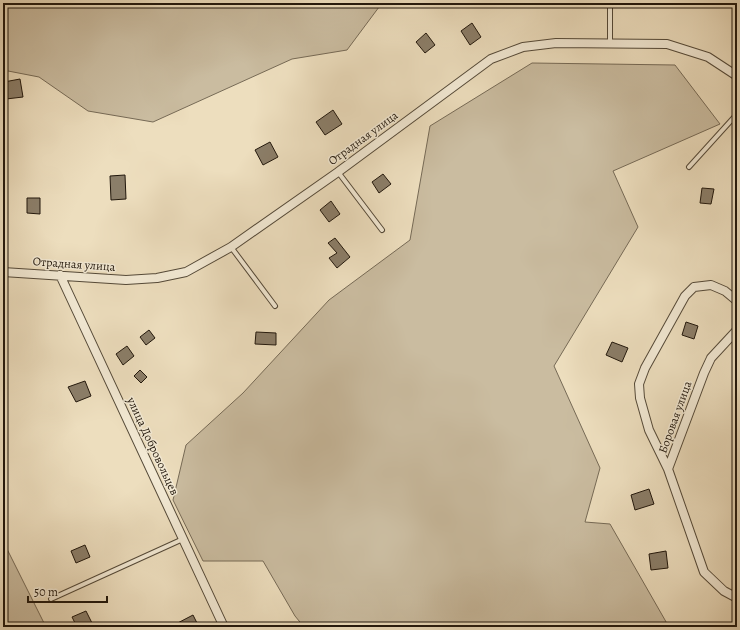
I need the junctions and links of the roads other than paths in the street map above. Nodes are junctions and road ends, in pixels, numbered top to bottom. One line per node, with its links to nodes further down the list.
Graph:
1 (610, 3): 2 (lane)
2 (610, 43): 3 (street, Отрадная улица); 6 (street, Отрадная улица)
3 (737, 76)
4 (737, 114): 5 (lane)
5 (689, 167)
6 (338, 172): 7 (lane); 8 (street, Отрадная улица)
7 (382, 230)
8 (231, 247): 10 (street, Отрадная улица); 12 (lane)
9 (3, 272): 10 (street, Отрадная улица)
10 (60, 275): 15 (street, улица Добровольцев)
11 (737, 301): 14 (street)
12 (275, 306)
13 (737, 330): 14 (street, Боровая улица)
14 (668, 469): 16 (street, Боровая улица)
15 (183, 539): 17 (lane); 18 (street, улица Добровольцев)
16 (737, 598)
17 (51, 599)
18 (224, 627)

